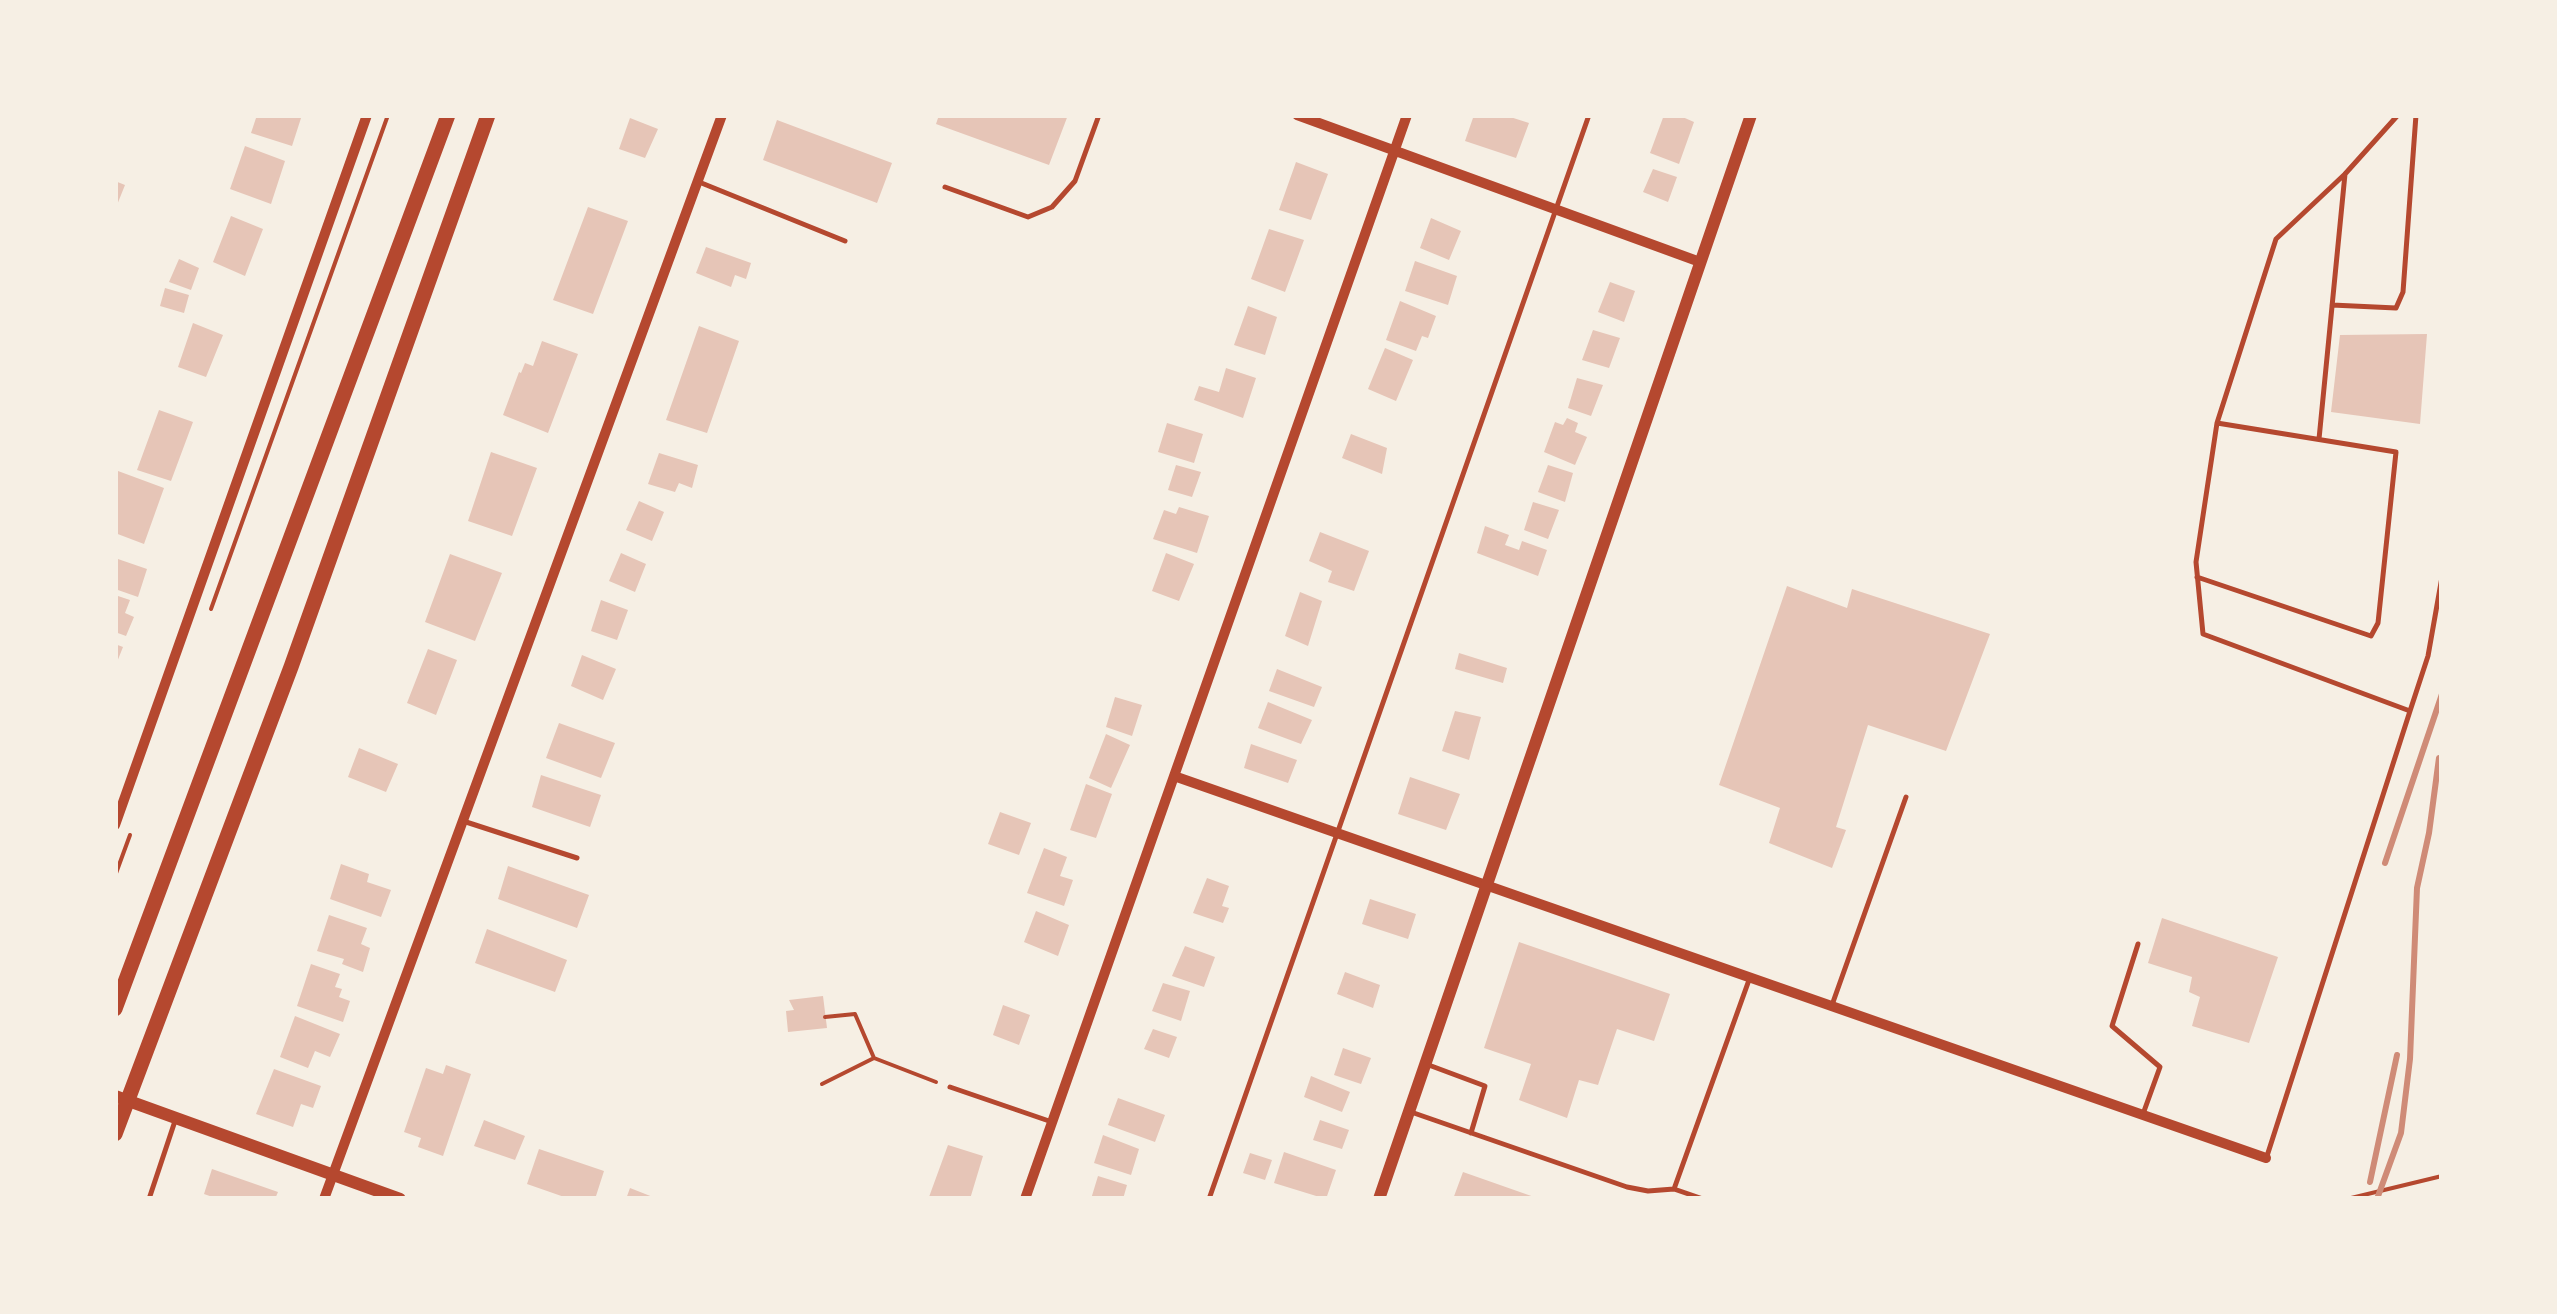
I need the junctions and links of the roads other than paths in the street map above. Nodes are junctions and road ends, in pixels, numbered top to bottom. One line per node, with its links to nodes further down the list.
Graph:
1 (367, 115): 28 (street)
2 (448, 115): 35 (main road)
3 (488, 115): 38 (main road)
4 (722, 115): 14 (street)
5 (1099, 115): 15 (lane)
6 (1296, 115): 12 (street)
7 (1407, 115): 12 (street)
8 (1588, 115): 16 (lane)
9 (1750, 115): 18 (street)
10 (2398, 115): 13 (lane)
11 (2416, 115): 19 (lane)
12 (1395, 151): 16 (street); 25 (street)
13 (2344, 174): 19 (lane); 20 (lane)
14 (699, 182): 17 (lane); 27 (street)
15 (945, 187)
16 (1556, 209): 18 (street); 29 (lane)
17 (844, 240)
18 (1700, 262): 31 (street)
19 (2332, 305): 21 (lane)
20 (2217, 423): 21 (lane); 22 (lane)
21 (2318, 439): 22 (lane)
22 (2198, 577): 24 (lane)
23 (2442, 577): 24 (lane)
24 (2410, 711): 45 (lane)
25 (1174, 776): 29 (street); 42 (street)
26 (1906, 797): 34 (lane)
27 (463, 820): 30 (lane); 46 (street)
28 (115, 825)
29 (1337, 833): 31 (street); 52 (lane)
30 (577, 858)
31 (1486, 886): 33 (street); 36 (street)
32 (2138, 944): 40 (lane)
33 (1750, 979): 34 (street); 47 (lane)
34 (1831, 1008): 40 (street)
35 (115, 1009)
36 (1425, 1064): 39 (street); 43 (lane)
37 (950, 1087): 42 (lane)
38 (121, 1099): 41 (street); 44 (main road)
39 (1408, 1111): 43 (lane); 53 (street)
40 (2142, 1116): 45 (street)
41 (176, 1118): 46 (street); 48 (lane)
42 (1052, 1122): 51 (street)
43 (1471, 1133): 47 (lane)
44 (115, 1134)
45 (2266, 1158)
46 (332, 1175): 49 (street); 50 (street)
47 (1674, 1189): 54 (lane)
48 (149, 1199)
49 (324, 1199)
50 (400, 1199)
51 (1025, 1199)
52 (1209, 1199)
53 (1379, 1199)
54 (1703, 1199)

